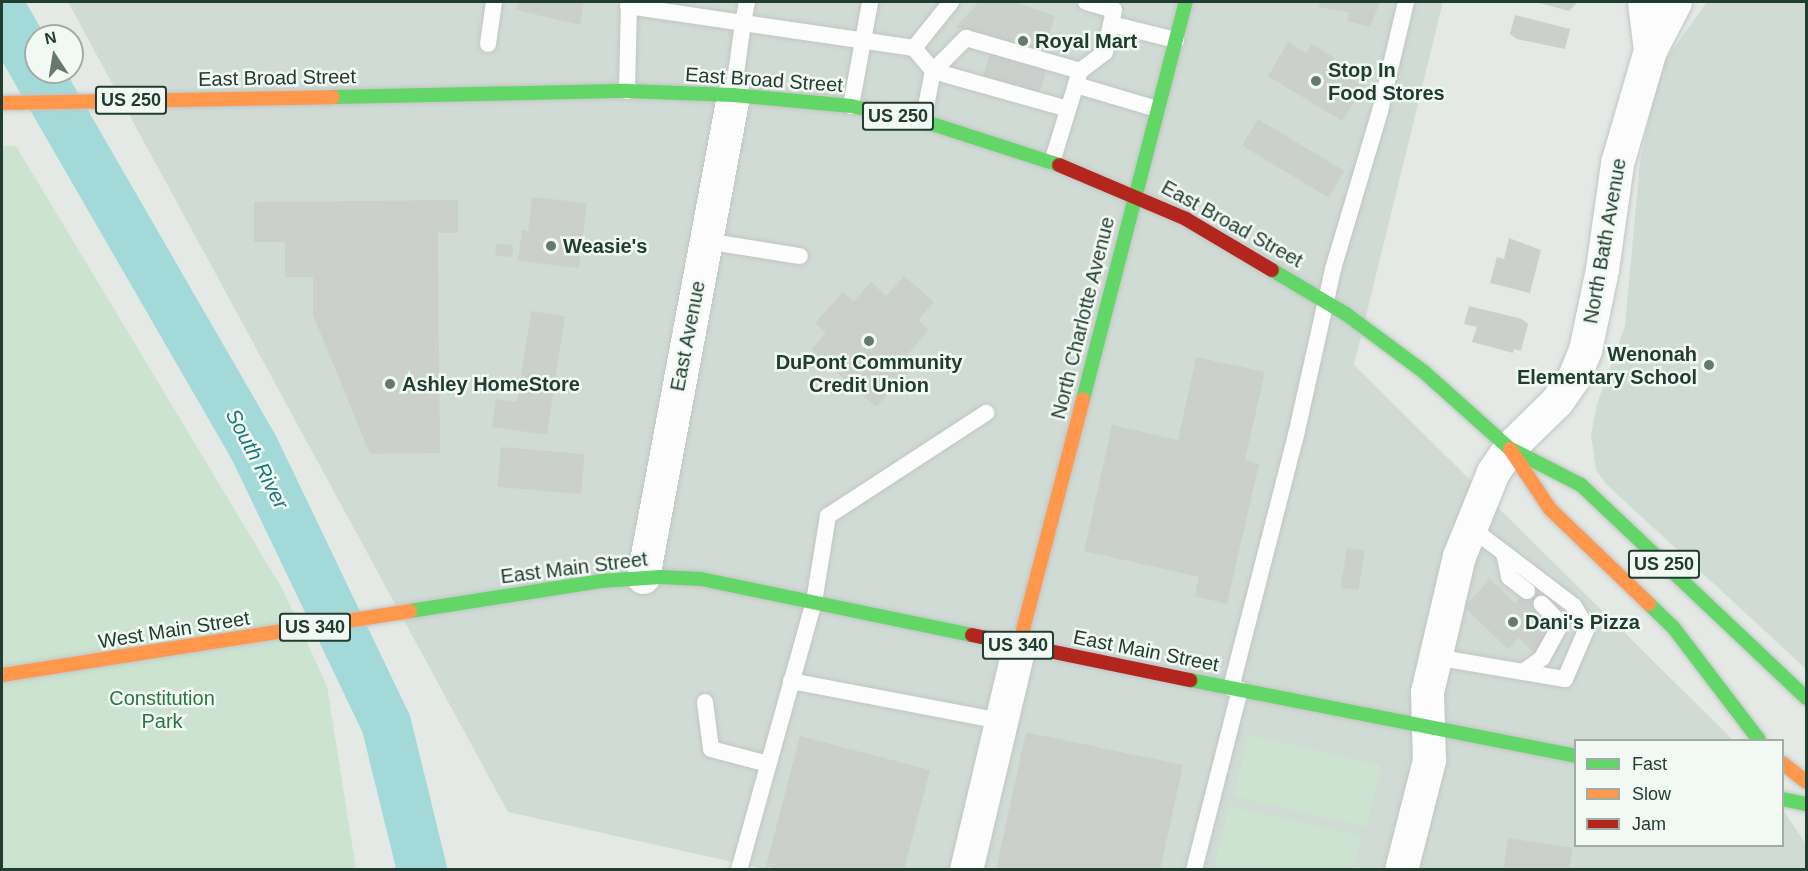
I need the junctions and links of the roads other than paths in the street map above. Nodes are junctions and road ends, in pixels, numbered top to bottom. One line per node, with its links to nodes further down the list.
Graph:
1 (494, 2): 15 (lane)
2 (747, 2): 11 (lane)
3 (870, 2): 14 (lane)
4 (951, 2): 16 (lane)
5 (1086, 2): 12 (lane)
6 (1186, 2): 13 (main road, North Charlotte Avenue)
7 (1406, 2): 31 (lane)
8 (1644, 2): 17 (street, North Bath Avenue)
9 (1675, 2): 17 (street)
10 (628, 4): 11 (lane); 20 (lane)
11 (743, 23): 14 (lane); 21 (lane)
12 (1111, 24): 13 (lane); 19 (lane)
13 (1176, 40): 25 (main road, North Charlotte Avenue)
14 (863, 41): 16 (lane); 23 (lane)
15 (488, 44)
16 (914, 48): 18 (lane)
17 (1650, 50): 33 (street, North Bath Avenue)
18 (933, 71): 19 (lane); 24 (lane); 26 (lane)
19 (1078, 78): 24 (lane); 25 (lane)
20 (627, 91): 21 (main road, East Broad Street / US 250); 22 (main road, East Broad Street / US 250)
21 (733, 95): 23 (main road, East Broad Street / US 250); 29 (street, East Avenue)
22 (2, 103)
23 (851, 106): 26 (main road, East Broad Street / US 250)
24 (1068, 109): 27 (lane)
25 (1157, 109): 28 (main road, North Charlotte Avenue)
26 (923, 121): 27 (main road, East Broad Street / US 250)
27 (1052, 162): 28 (main road, East Broad Street / US 250)
28 (1135, 194): 31 (main road, East Broad Street / US 250); 41 (main road, North Charlotte Avenue)
29 (706, 241): 30 (lane); 36 (street, East Avenue)
30 (800, 256)
31 (1325, 299): 33 (main road, East Broad Street / US 250); 46 (lane)
32 (986, 413): 38 (lane)
33 (1509, 448): 34 (street, North Bath Avenue); 47 (main road, East Broad Street / US 250); 51 (main road, East Broad Street / US 250)
34 (1470, 528): 35 (lane); 42 (street, North Bath Avenue)
35 (1504, 553): 37 (lane); 43 (lane)
36 (643, 577): 38 (main road, East Main Street / US 340); 39 (main road, East Main Street / US 340)
37 (1527, 591)
38 (814, 602): 41 (main road, East Main Street / US 340); 45 (lane)
39 (459, 603): 44 (main road, West Main Street / US 340)
40 (1542, 604): 43 (lane)
41 (1019, 645): 46 (main road, East Main Street / US 340); 49 (street)
42 (1435, 657): 43 (lane); 50 (street, North Bath Avenue)
43 (1522, 672)
44 (2, 675)
45 (791, 681): 49 (lane); 53 (lane)
46 (1236, 689): 50 (main road, East Main Street / US 340); 60 (lane)
47 (1806, 698)
48 (705, 702): 53 (lane)
49 (1000, 721): 59 (street)
50 (1428, 729): 52 (main road, East Main Street / US 340); 61 (street, North Bath Avenue)
51 (1757, 739)
52 (1574, 756)
53 (768, 764): 58 (lane)
54 (1784, 765): 55 (main road)
55 (1806, 782)
56 (1784, 799): 57 (main road)
57 (1806, 804)
58 (739, 870)
59 (966, 870)
60 (1194, 870)
61 (1401, 870)

